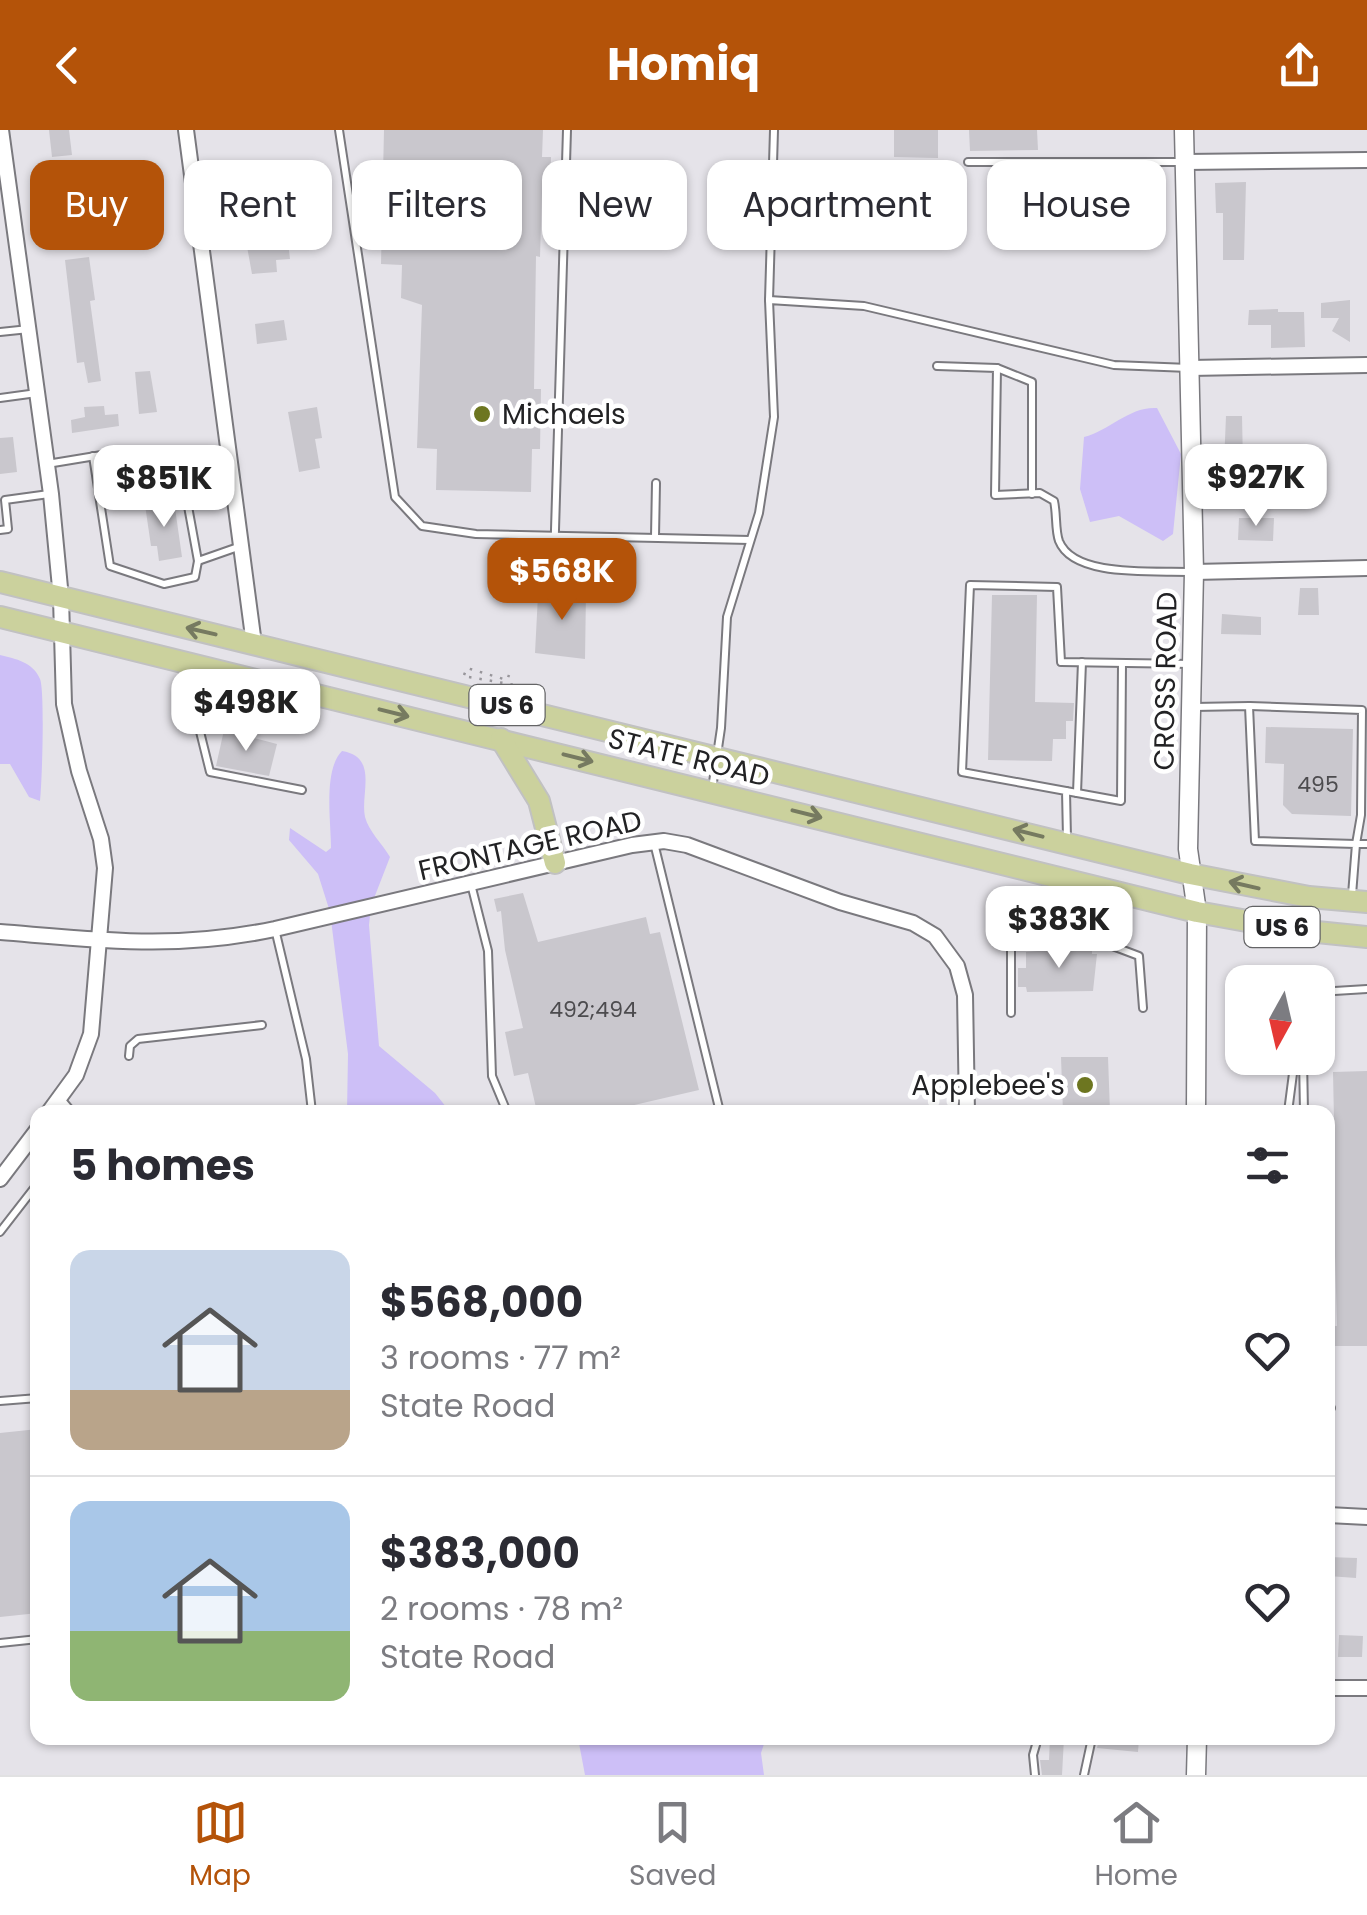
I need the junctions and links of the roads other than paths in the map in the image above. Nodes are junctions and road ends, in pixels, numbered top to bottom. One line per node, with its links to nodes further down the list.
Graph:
1 (1, 130): 11 (street)
2 (186, 130): 28 (street)
3 (339, 130): 25 (lane)
4 (567, 130): 25 (lane)
5 (774, 130): 10 (lane)
6 (1184, 130): 9 (street, CROSS ROAD)
7 (1367, 160): 9 (street)
8 (968, 162): 9 (lane)
9 (1185, 162): 16 (street, CROSS ROAD)
10 (769, 300): 16 (lane); 27 (lane)
11 (30, 328): 12 (lane); 17 (street)
12 (0, 332)
13 (1367, 365): 16 (street)
14 (937, 366): 15 (lane)
15 (997, 368): 23 (lane); 23 (lane)
16 (1190, 368): 32 (street, CROSS ROAD)
17 (38, 393): 18 (lane); 20 (street)
18 (0, 398)
19 (94, 456): 20 (lane); 29 (lane); 29 (lane)
20 (47, 464): 22 (street)
21 (656, 483): 26 (lane)
22 (50, 494): 24 (lane); 34 (street)
23 (1032, 494): 32 (lane)
24 (0, 530)
25 (555, 535): 26 (lane); 30 (lane)
26 (655, 538): 27 (lane)
27 (750, 540): 45 (lane)
28 (244, 544): 29 (lane); 37 (street)
29 (198, 561)
30 (501, 564)
31 (1367, 568): 32 (street)
32 (1194, 572): 41 (street, CROSS ROAD)
33 (0, 582): 34 (main road, STATE ROAD / US 6)
34 (61, 598): 36 (street); 37 (main road, STATE ROAD / US 6, one-way to 34)
35 (0, 617): 36 (main road, STATE ROAD / US 6)
36 (61, 632): 38 (main road, STATE ROAD / US 6); 62 (street)
37 (254, 644): 45 (main road, STATE ROAD / US 6)
38 (183, 661): 44 (main road, STATE ROAD / US 6, one-way to 44); 46 (lane)
39 (1082, 662): 40 (lane); 48 (lane); 49 (lane)
40 (1122, 663): 41 (lane); 49 (lane)
41 (1193, 664): 43 (street, CROSS ROAD)
42 (1249, 706): 43 (lane); 52 (lane); 52 (lane)
43 (1192, 707): 55 (street, CROSS ROAD)
44 (502, 739): 47 (main road, STATE ROAD / US 6, one-way to 47); 54 (main road)
45 (718, 757): 47 (lane); 51 (main road, STATE ROAD / US 6, one-way to 45)
46 (302, 790)
47 (712, 790): 58 (main road, STATE ROAD / US 6, one-way to 58)
48 (1066, 791): 49 (lane); 51 (lane)
49 (1077, 793)
50 (654, 842): 54 (street, FRONTAGE ROAD); 76 (lane); 77 (street, FRONTAGE ROAD)
51 (1068, 843): 55 (main road, STATE ROAD / US 6)
52 (1356, 844): 53 (lane); 57 (lane)
53 (1367, 844)
54 (554, 863): 56 (street, FRONTAGE ROAD)
55 (1190, 874): 57 (main road, STATE ROAD / US 6, one-way to 55); 58 (street, CROSS ROAD)
56 (471, 884): 59 (street, FRONTAGE ROAD); 75 (lane)
57 (1359, 902)
58 (1197, 912): 61 (main road, STATE ROAD / US 6); 78 (street, CROSS ROAD)
59 (275, 929): 62 (street, FRONTAGE ROAD); 74 (lane)
60 (0, 932): 62 (street, FRONTAGE ROAD)
61 (1367, 937)
62 (100, 940): 71 (street)
63 (1367, 990): 64 (lane)
64 (1335, 991)
65 (1142, 1008): 66 (lane)
66 (1011, 1013)
67 (262, 1025): 68 (lane)
68 (130, 1056)
69 (1293, 1075): 79 (lane)
70 (1303, 1075): 80 (lane)
71 (60, 1098): 72 (street); 73 (lane)
72 (55, 1105)
73 (66, 1105)
74 (311, 1105)
75 (504, 1105)
76 (718, 1105)
77 (968, 1105)
78 (1196, 1105)
79 (1289, 1105)
80 (1304, 1105)
81 (30, 1139): 82 (street)
82 (0, 1179)
83 (30, 1194): 84 (lane)
84 (0, 1232)
85 (30, 1399): 86 (lane)
86 (0, 1401)
87 (1335, 1516): 88 (street)
88 (1367, 1517)
89 (30, 1640): 90 (lane)
90 (0, 1643)
91 (1335, 1688): 92 (street)
92 (1367, 1688)
93 (1036, 1745): 96 (lane)
94 (1090, 1745): 97 (lane)
95 (1197, 1745): 98 (street)
96 (1034, 1775)
97 (1084, 1775)
98 (1196, 1775)

